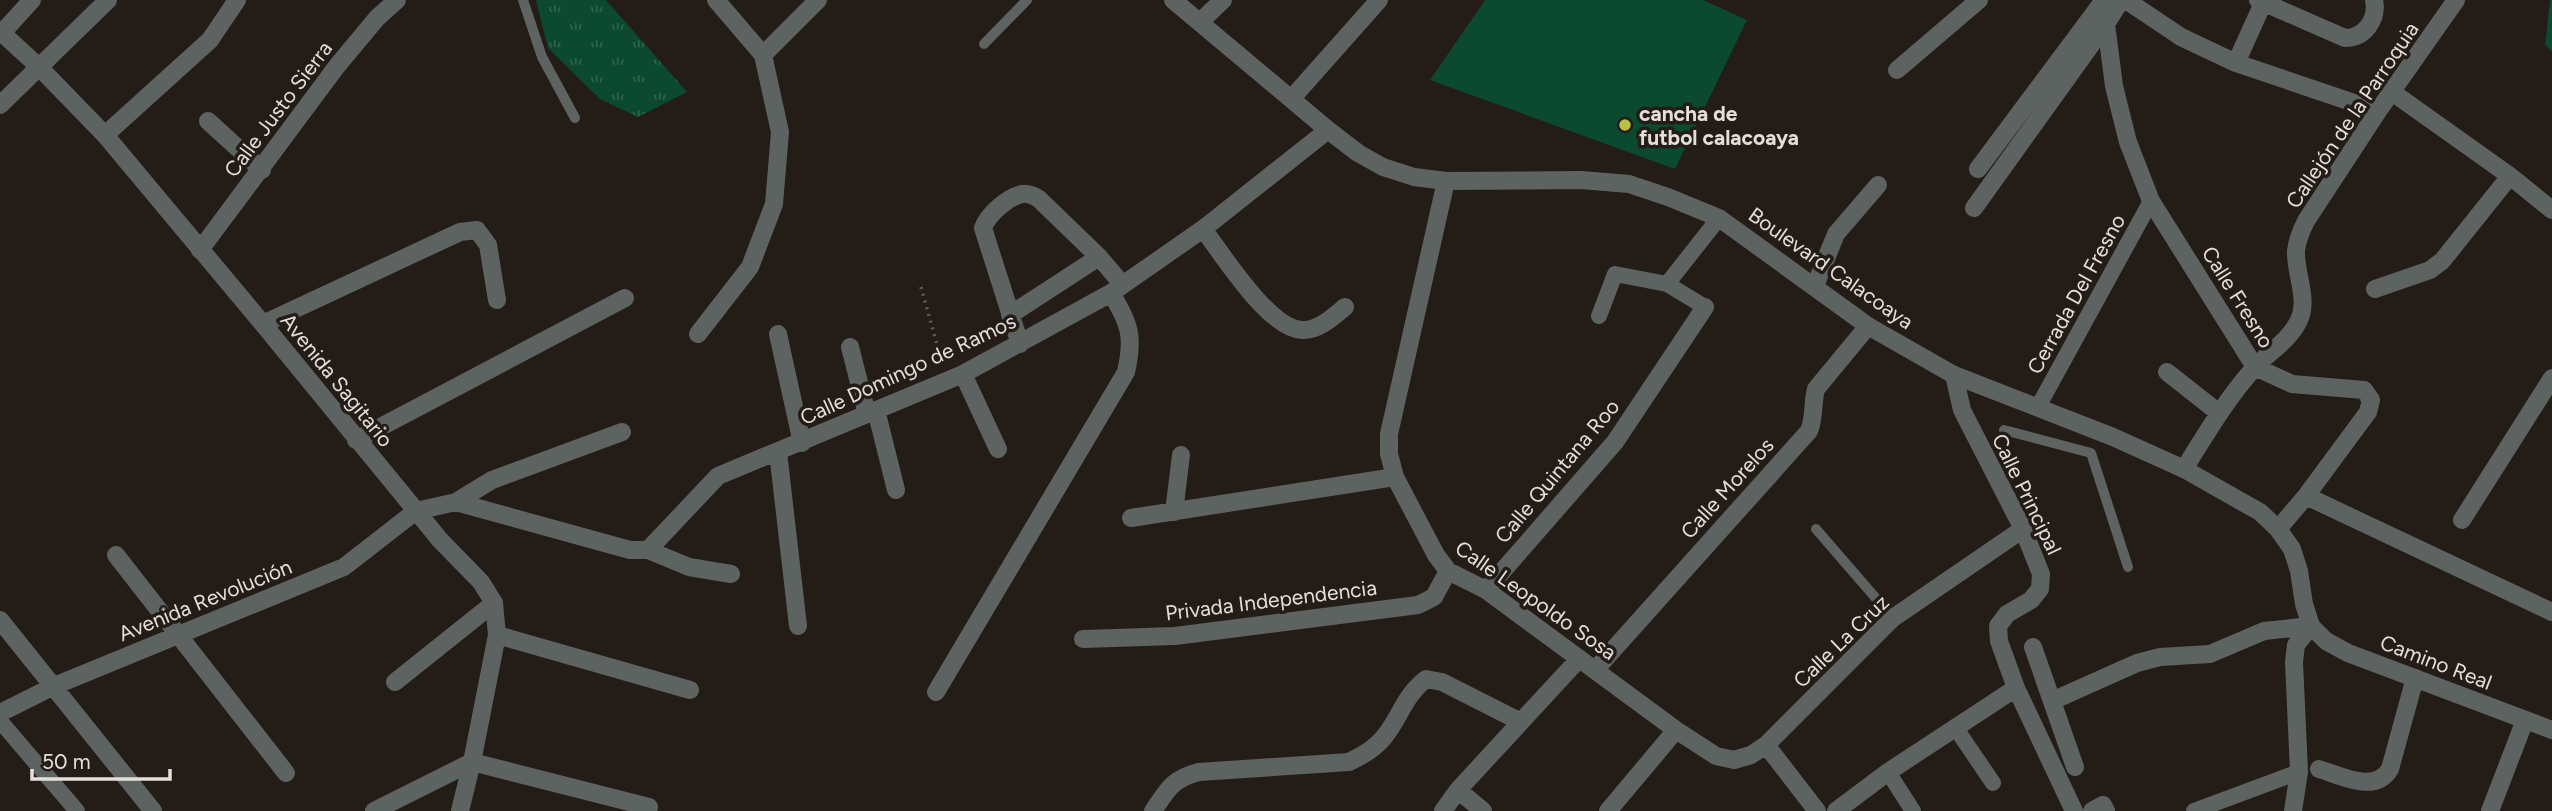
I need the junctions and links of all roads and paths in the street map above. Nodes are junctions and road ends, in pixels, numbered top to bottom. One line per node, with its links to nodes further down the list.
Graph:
1 (32, 0): 20 (street)
2 (108, 0): 24 (street)
3 (237, 0): 33 (street)
4 (397, 0): 35 (street, Calle Justo Sierra)
5 (523, 0): 30 (lane)
6 (716, 0): 22 (street)
7 (818, 0): 22 (street)
8 (1027, 0): 21 (lane)
9 (1173, 0): 18 (street, Boulevard Calacoaya)
10 (1223, 0): 18 (street)
11 (1379, 0): 27 (street)
12 (1979, 0): 25 (street)
13 (2104, 0): 34 (street)
14 (2124, 0): 19 (street); 23 (street)
15 (2374, 0): 17 (street)
16 (2456, 0): 26 (street, Callejón de la Parroquia)
17 (2260, 1): 23 (street)
18 (1200, 22): 27 (street, Boulevard Calacoaya)
19 (2106, 24): 39 (street, Calle Fresno); 40 (street)
20 (1, 32): 24 (street, Avenida Sagitario)
21 (984, 44)
22 (763, 55): 59 (street)
23 (2236, 63): 29 (street)
24 (39, 67): 28 (street); 33 (street, Avenida Sagitario)
25 (1897, 70)
26 (2392, 92): 29 (street, Callejón de la Parroquia); 36 (street)
27 (1292, 98): 32 (street, Boulevard Calacoaya)
28 (0, 105)
29 (2378, 111): 63 (street, Callejón de la Parroquia)
30 (575, 118)
31 (208, 121): 35 (street)
32 (1328, 130): 37 (street, Boulevard Calacoaya); 43 (street, Calle Domingo de Ramos)
33 (105, 135): 44 (street, Avenida Sagitario)
34 (1978, 169)
35 (262, 170): 44 (street, Calle Justo Sierra)
36 (2510, 176): 41 (street); 50 (street)
37 (1446, 181): 42 (street, Boulevard Calacoaya); 81 (street, Calle Leopoldo Sosa)
38 (1878, 186): 47 (street)
39 (2151, 201): 63 (street, Calle Fresno); 68 (street, Cerrada Del Fresno)
40 (1973, 208)
41 (2552, 210)
42 (1719, 218): 46 (street); 47 (street, Boulevard Calacoaya)
43 (1203, 229): 49 (street, Calle Domingo de Ramos); 53 (street)
44 (201, 250): 57 (street, Avenida Sagitario)
45 (1099, 257): 49 (street); 55 (street); 55 (street)
46 (1667, 285): 54 (street); 56 (street)
47 (1815, 286): 58 (street, Boulevard Calacoaya)
48 (921, 287): 66 (path)
49 (1117, 289): 61 (street, Calle Domingo de Ramos); 115 (street)
50 (2375, 289)
51 (625, 298): 74 (street)
52 (497, 300): 57 (street)
53 (1345, 307)
54 (1705, 307): 97 (street, Calle Quintana Roo)
55 (1010, 316): 61 (street)
56 (1600, 316)
57 (263, 324): 74 (street, Avenida Sagitario)
58 (1868, 326): 65 (street, Boulevard Calacoaya); 109 (street, Calle Morelos)
59 (698, 334)
60 (778, 334): 75 (street)
61 (1020, 344): 66 (street, Calle Domingo de Ramos)
62 (850, 347): 69 (street)
63 (2255, 367): 70 (street, Callejón de la Parroquia); 83 (street, Calle Fresno)
64 (2167, 372): 70 (street)
65 (1954, 374): 68 (street, Boulevard Calacoaya); 90 (street, Calle Principal)
66 (955, 377): 69 (street, Calle Domingo de Ramos); 76 (street)
67 (2552, 378): 88 (street)
68 (2038, 407): 73 (street, Boulevard Calacoaya)
69 (872, 412): 75 (street, Calle Domingo de Ramos); 82 (street)
70 (2219, 413): 80 (street, Callejón de la Parroquia)
71 (2004, 430): 78 (lane)
72 (622, 432): 84 (street)
73 (2113, 437): 78 (lane); 80 (street, Boulevard Calacoaya)
74 (356, 440): 85 (street, Avenida Sagitario)
75 (802, 443): 77 (street, Calle Domingo de Ramos)
76 (998, 449)
77 (779, 452): 92 (street, Calle Domingo de Ramos); 102 (street)
78 (2091, 453): 94 (lane)
79 (1181, 455): 86 (street)
80 (2184, 469): 91 (street, Boulevard Calacoaya)
81 (1395, 477): 86 (street); 95 (street, Calle Leopoldo Sosa)
82 (896, 490)
83 (2306, 496): 91 (street, Calle Fresno); 99 (street)
84 (456, 502): 85 (street); 92 (street)
85 (415, 511): 98 (street, Avenida Sagitario); 104 (street, Avenida Revolución)
86 (1174, 512): 87 (street)
87 (1131, 518)
88 (2462, 520)
89 (1816, 529): 100 (lane)
90 (2023, 529): 100 (street, Calle La Cruz); 113 (street, Calle Principal)
91 (2278, 529): 103 (street, Boulevard Calacoaya)
92 (648, 550): 96 (street)
93 (116, 555): 104 (street)
94 (2127, 567)
95 (1448, 571): 97 (street, Calle Leopoldo Sosa); 106 (street, Privada Independencia)
96 (731, 574)
97 (1486, 590): 108 (street, Calle Leopoldo Sosa)
98 (494, 603): 105 (street); 111 (street)
99 (2552, 612)
100 (1894, 618): 124 (street, Calle La Cruz)
101 (0, 620): 112 (street)
102 (798, 625)
103 (2311, 626): 110 (street, Camino Real); 116 (street); 129 (street)
104 (178, 634): 112 (street, Avenida Revolución); 130 (street)
105 (496, 635): 114 (street); 125 (street)
106 (1083, 639)
107 (2033, 647): 116 (street)
108 (1579, 659): 109 (street, Calle Leopoldo Sosa); 120 (street)
109 (1595, 670): 122 (street, Calle Leopoldo Sosa)
110 (2415, 678): 118 (street, Camino Real); 127 (street)
111 (395, 682)
112 (54, 686): 117 (street, Avenida Revolución); 135 (street)
113 (2016, 688): 121 (street); 145 (street, Calle Principal)
114 (690, 690)
115 (936, 692)
116 (2052, 701): 126 (street)
117 (0, 713)
118 (2525, 720): 123 (street, Camino Real); 150 (street)
119 (0, 721): 134 (street)
120 (1521, 722): 132 (street); 138 (street)
121 (1955, 727): 128 (street); 131 (street)
122 (1676, 730): 124 (street, Calle Leopoldo Sosa); 141 (street)
123 (2552, 730)
124 (1766, 745): 142 (street)
125 (472, 762): 133 (street); 136 (street); 137 (street)
126 (2075, 767)
127 (2319, 769)
128 (1888, 772): 143 (street); 144 (street)
129 (2299, 772): 148 (street); 149 (street)
130 (286, 773)
131 (1993, 783)
132 (1458, 790): 139 (street); 140 (street)
133 (649, 807)
134 (77, 811)
135 (153, 811)
136 (374, 811)
137 (460, 811)
138 (1153, 811)
139 (1443, 811)
140 (1483, 811)
141 (1608, 811)
142 (1817, 811)
143 (1836, 811)
144 (1913, 811)
145 (2074, 811)
146 (2092, 811): 147 (street)
147 (2106, 811)
148 (2194, 811)
149 (2293, 811)
150 (2490, 811)

